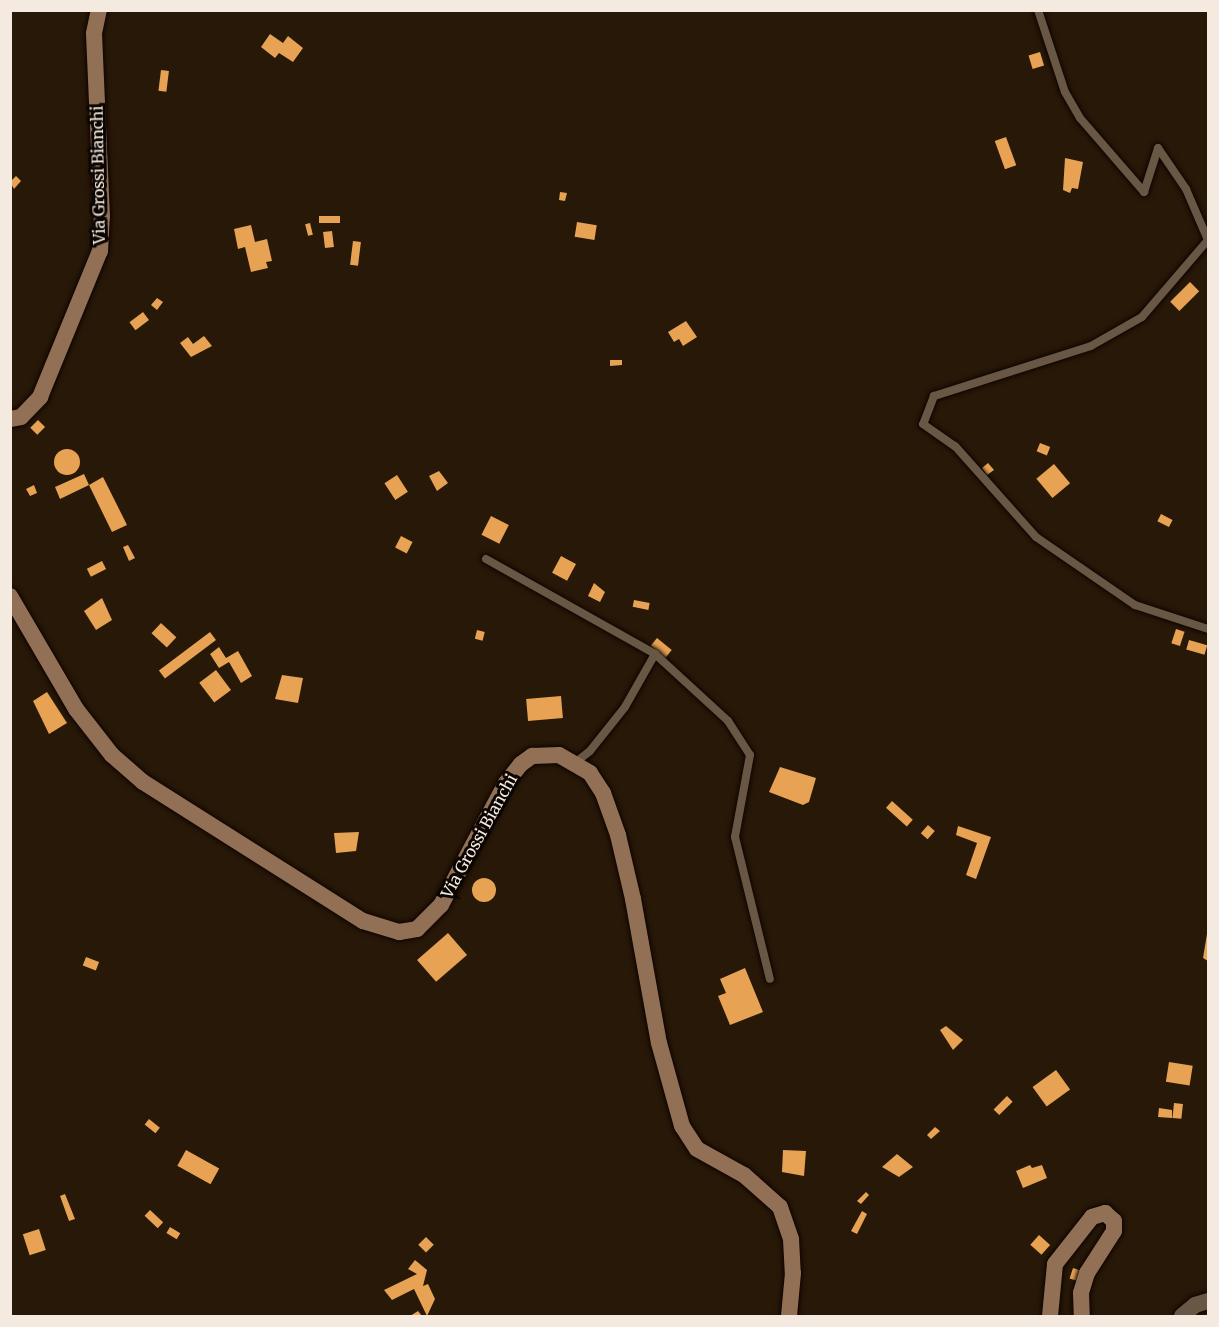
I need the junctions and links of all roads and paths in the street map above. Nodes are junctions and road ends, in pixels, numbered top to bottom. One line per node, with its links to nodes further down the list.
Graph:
1 (99, 10): 3 (main road, Via Grossi Bianchi)
2 (1038, 10): 6 (lane)
3 (10, 419)
4 (486, 559): 7 (lane)
5 (10, 596): 8 (main road, Via Grossi Bianchi)
6 (1209, 629)
7 (655, 654): 8 (lane); 9 (lane)
8 (576, 762): 11 (main road)
9 (770, 979)
10 (1209, 1301): 14 (street)
11 (789, 1317)
12 (1050, 1317): 13 (main road)
13 (1082, 1317)
14 (1182, 1317)

